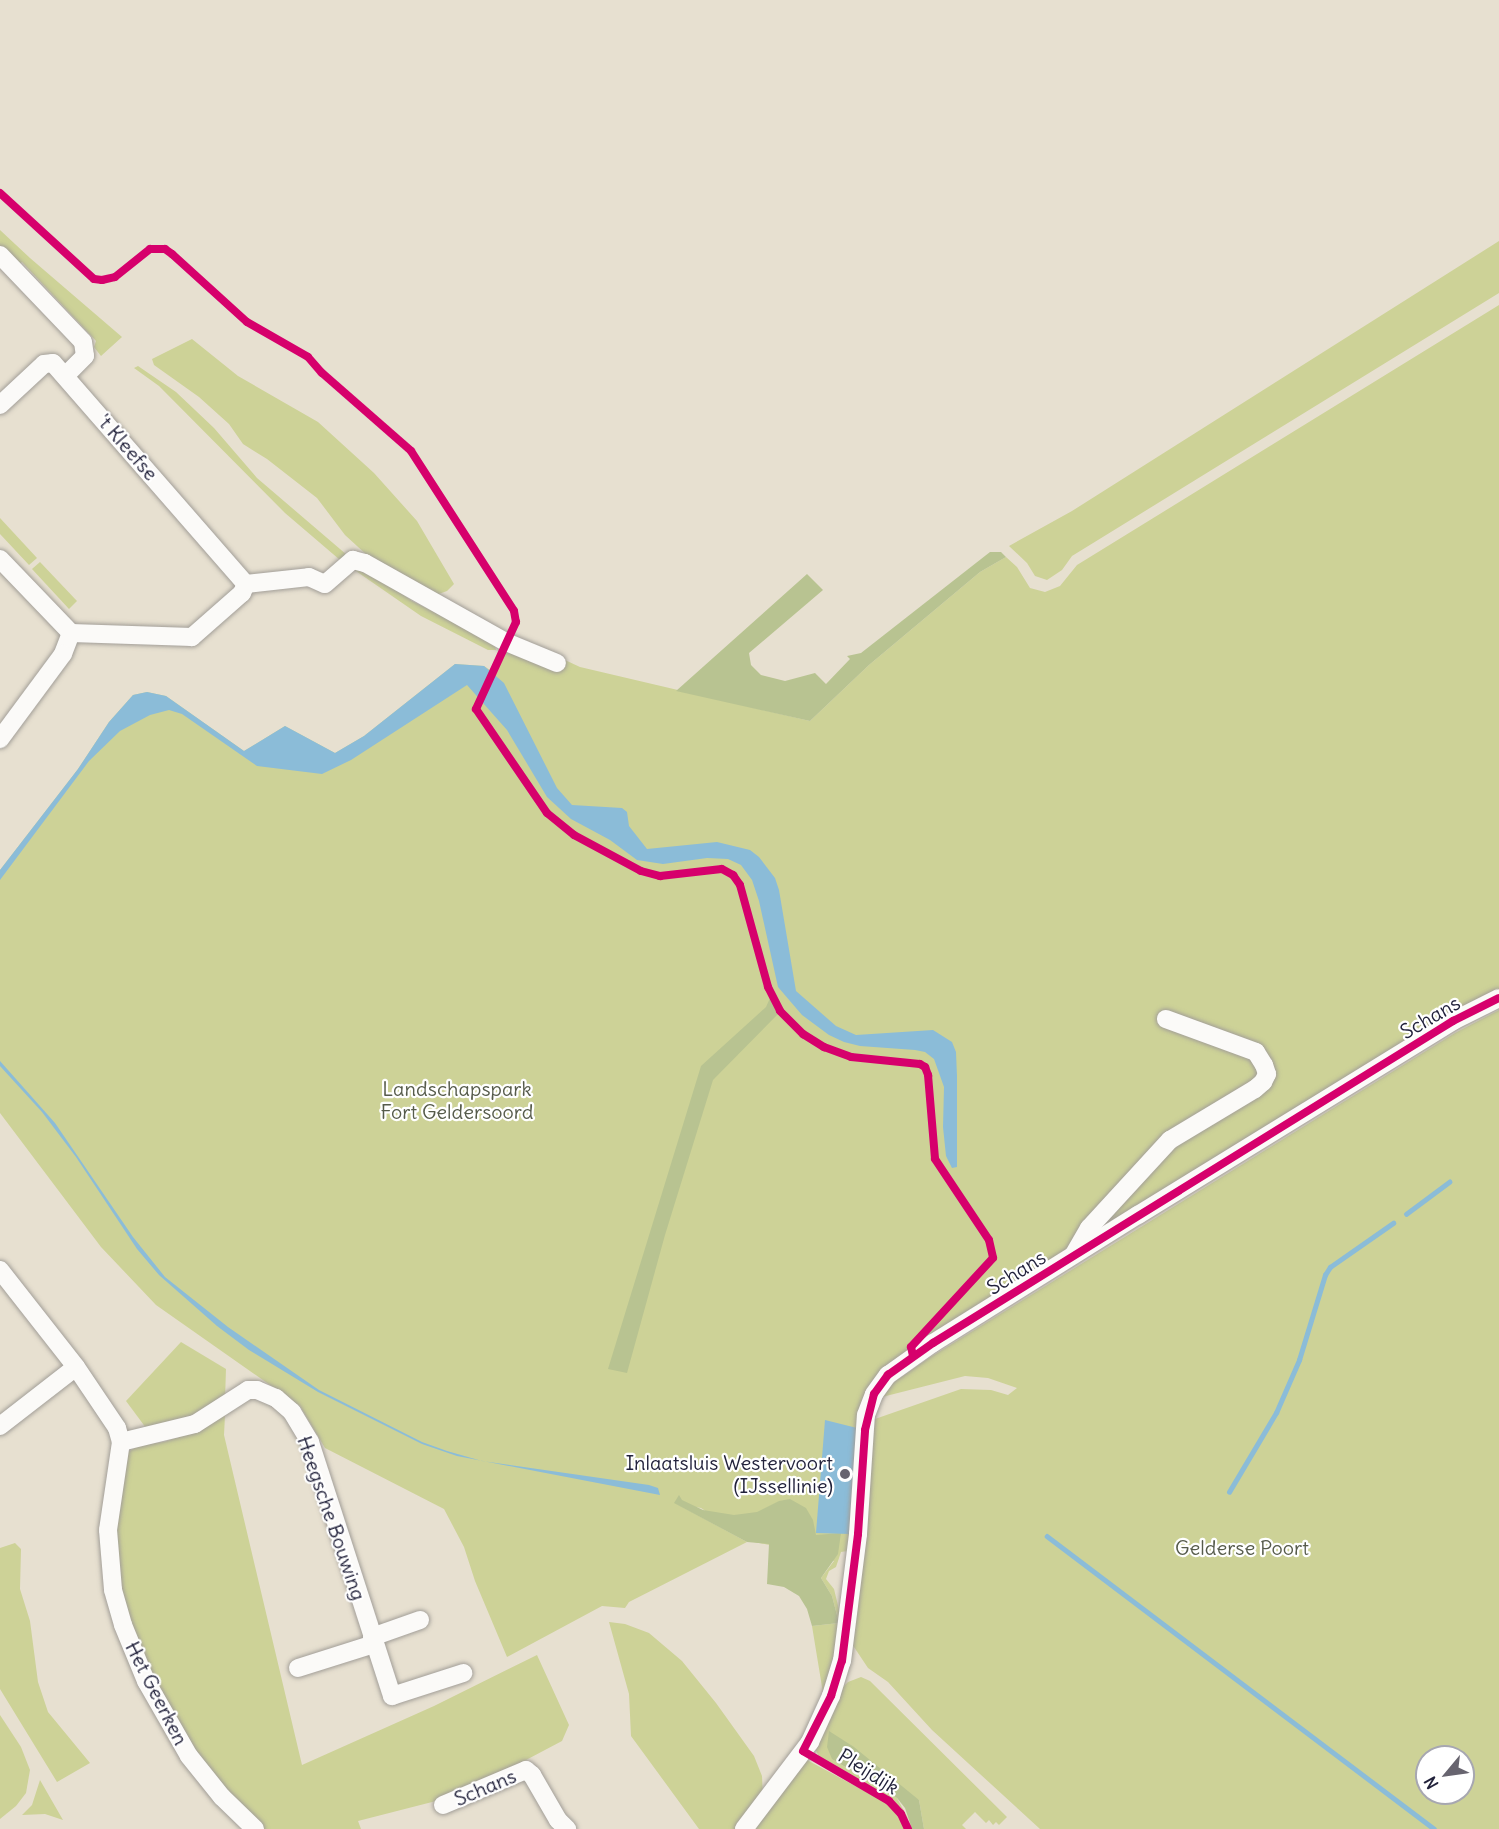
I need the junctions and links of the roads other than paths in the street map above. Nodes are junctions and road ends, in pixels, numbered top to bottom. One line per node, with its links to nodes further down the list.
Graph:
1 (0, 255): 2 (street)
2 (65, 376): 3 (street, 't Kleefse); 5 (street, 't Kleefse)
3 (0, 405)
4 (0, 559): 6 (street)
5 (246, 584): 6 (street); 7 (street)
6 (71, 633): 8 (street)
7 (557, 663)
8 (0, 738)
9 (1499, 998): 11 (street, Schans)
10 (1166, 1019): 11 (street, Schans)
11 (1074, 1256): 23 (street, Schans)
12 (0, 1270): 13 (street)
13 (76, 1367): 14 (street); 15 (street)
14 (0, 1426)
15 (121, 1442): 17 (street, Heegsche Bouwing); 21 (street, Het Geerken)
16 (420, 1620): 17 (street)
17 (373, 1640): 18 (street); 19 (street, Heegsche Bouwing)
18 (298, 1668)
19 (463, 1673)
20 (443, 1805): 22 (street, Schans)
21 (255, 1829)
22 (567, 1829)
23 (744, 1829)

